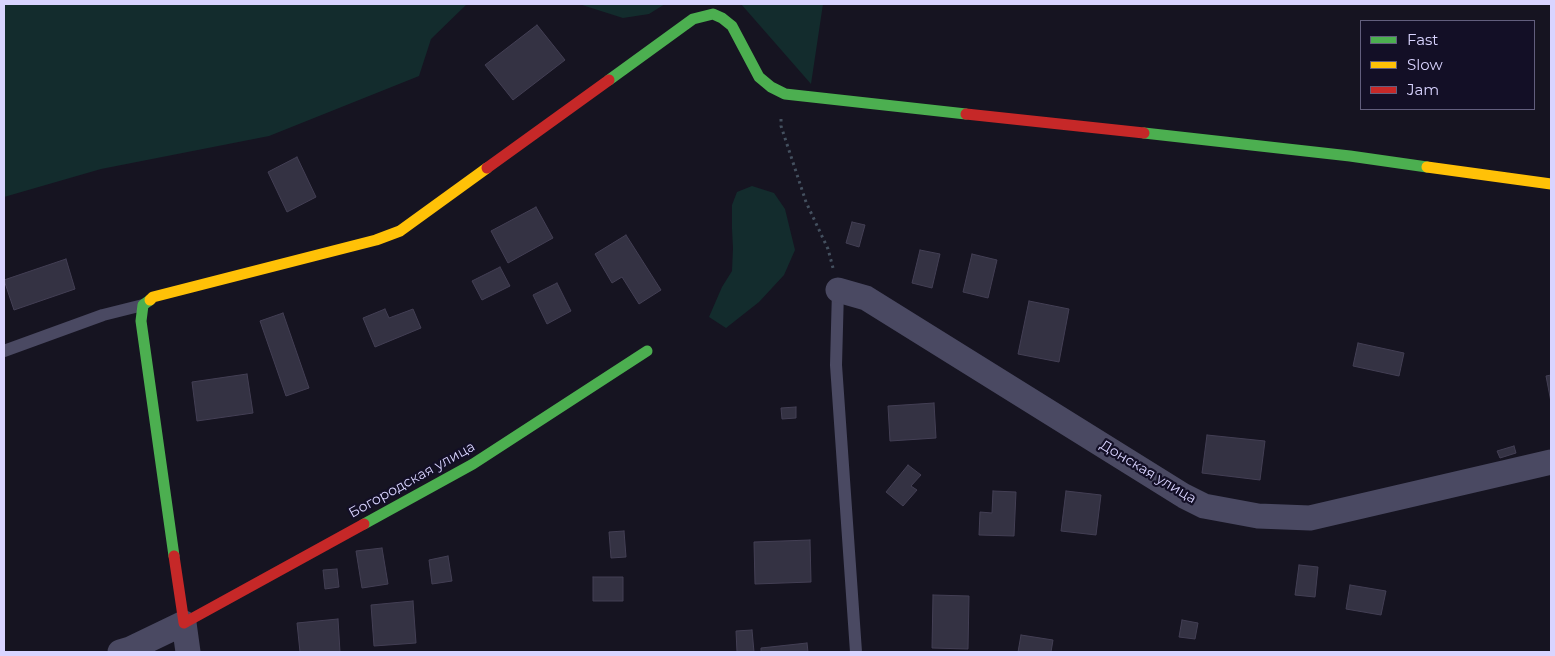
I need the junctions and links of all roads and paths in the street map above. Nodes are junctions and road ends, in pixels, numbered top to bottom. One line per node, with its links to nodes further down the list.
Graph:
1 (785, 94): 2 (street); 3 (path); 4 (street)
2 (1551, 184)
3 (838, 290): 7 (street, Донская улица); 11 (lane)
4 (143, 305): 5 (lane); 8 (street)
5 (4, 351)
6 (647, 351): 8 (street, Богородская улица)
7 (1551, 462)
8 (184, 623): 9 (street); 10 (street)
9 (120, 652)
10 (188, 652)
11 (856, 652)

